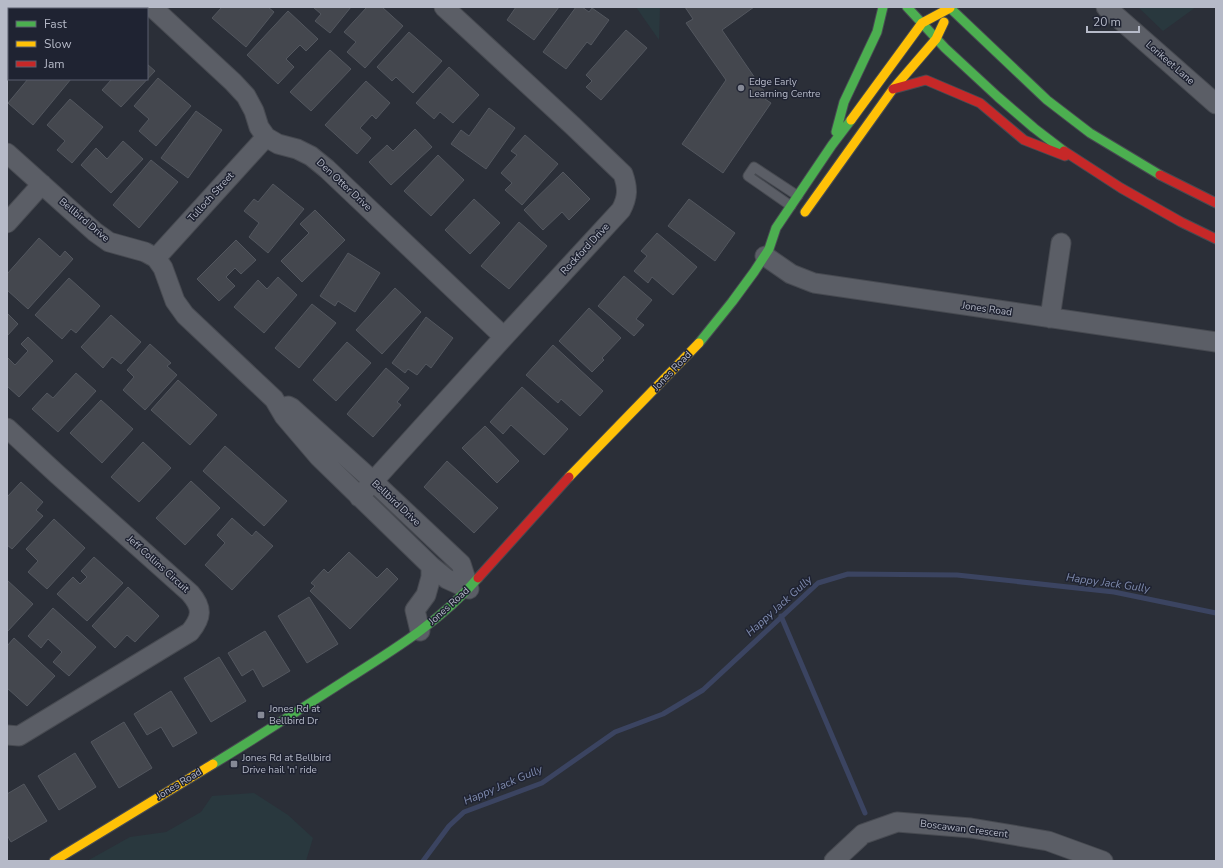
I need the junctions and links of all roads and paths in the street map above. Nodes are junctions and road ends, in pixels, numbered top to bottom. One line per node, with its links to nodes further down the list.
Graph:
1 (152, 7): 11 (street)
2 (444, 7): 27 (street, Rockford Drive)
3 (883, 7): 12 (street)
4 (907, 7): 7 (street)
5 (950, 7): 7 (street, Jones Road); 8 (street); 17 (street)
6 (1106, 7): 10 (street, Lorikeet Lane)
7 (922, 24): 8 (street); 12 (street, Jones Road)
8 (936, 39): 9 (street); 14 (street)
9 (893, 89): 14 (street); 19 (street)
10 (1216, 104)
11 (266, 137): 25 (street, Tulloch Street); 27 (street, Den Otter Drive)
12 (832, 145): 16 (street, Jones Road)
13 (7, 152): 15 (street, Bellbird Drive)
14 (1079, 162): 21 (street)
15 (42, 184): 20 (street); 25 (street, Bellbird Drive)
16 (798, 196): 18 (street, Jones Road); 18 (lane)
17 (1216, 203)
18 (792, 206): 19 (lane); 24 (street, Jones Road)
19 (802, 217)
20 (7, 223)
21 (1216, 239)
22 (782, 240): 24 (street, Jones Road)
23 (1061, 244): 26 (street)
24 (767, 253): 26 (street, Jones Road); 34 (street, Jones Road)
25 (156, 258): 29 (street, Bellbird Drive)
26 (1050, 318): 28 (street, Jones Road)
27 (504, 337): 31 (street, Rockford Drive)
28 (1216, 342)
29 (274, 399): 31 (street, Bellbird Drive); 32 (street, Bellbird Drive)
30 (7, 428): 36 (street, Jeff Collins Circuit)
31 (374, 482): 32 (street, Rockford Drive); 34 (street, Bellbird Drive)
32 (360, 497): 33 (street, Bellbird Drive)
33 (431, 566): 34 (street, Bellbird Drive); 35 (street)
34 (469, 589): 35 (street, Jones Road)
35 (420, 631): 37 (street, Jones Road)
36 (7, 735)
37 (54, 861)
38 (834, 861): 39 (street, Boscawan Crescent)
39 (1103, 861)

